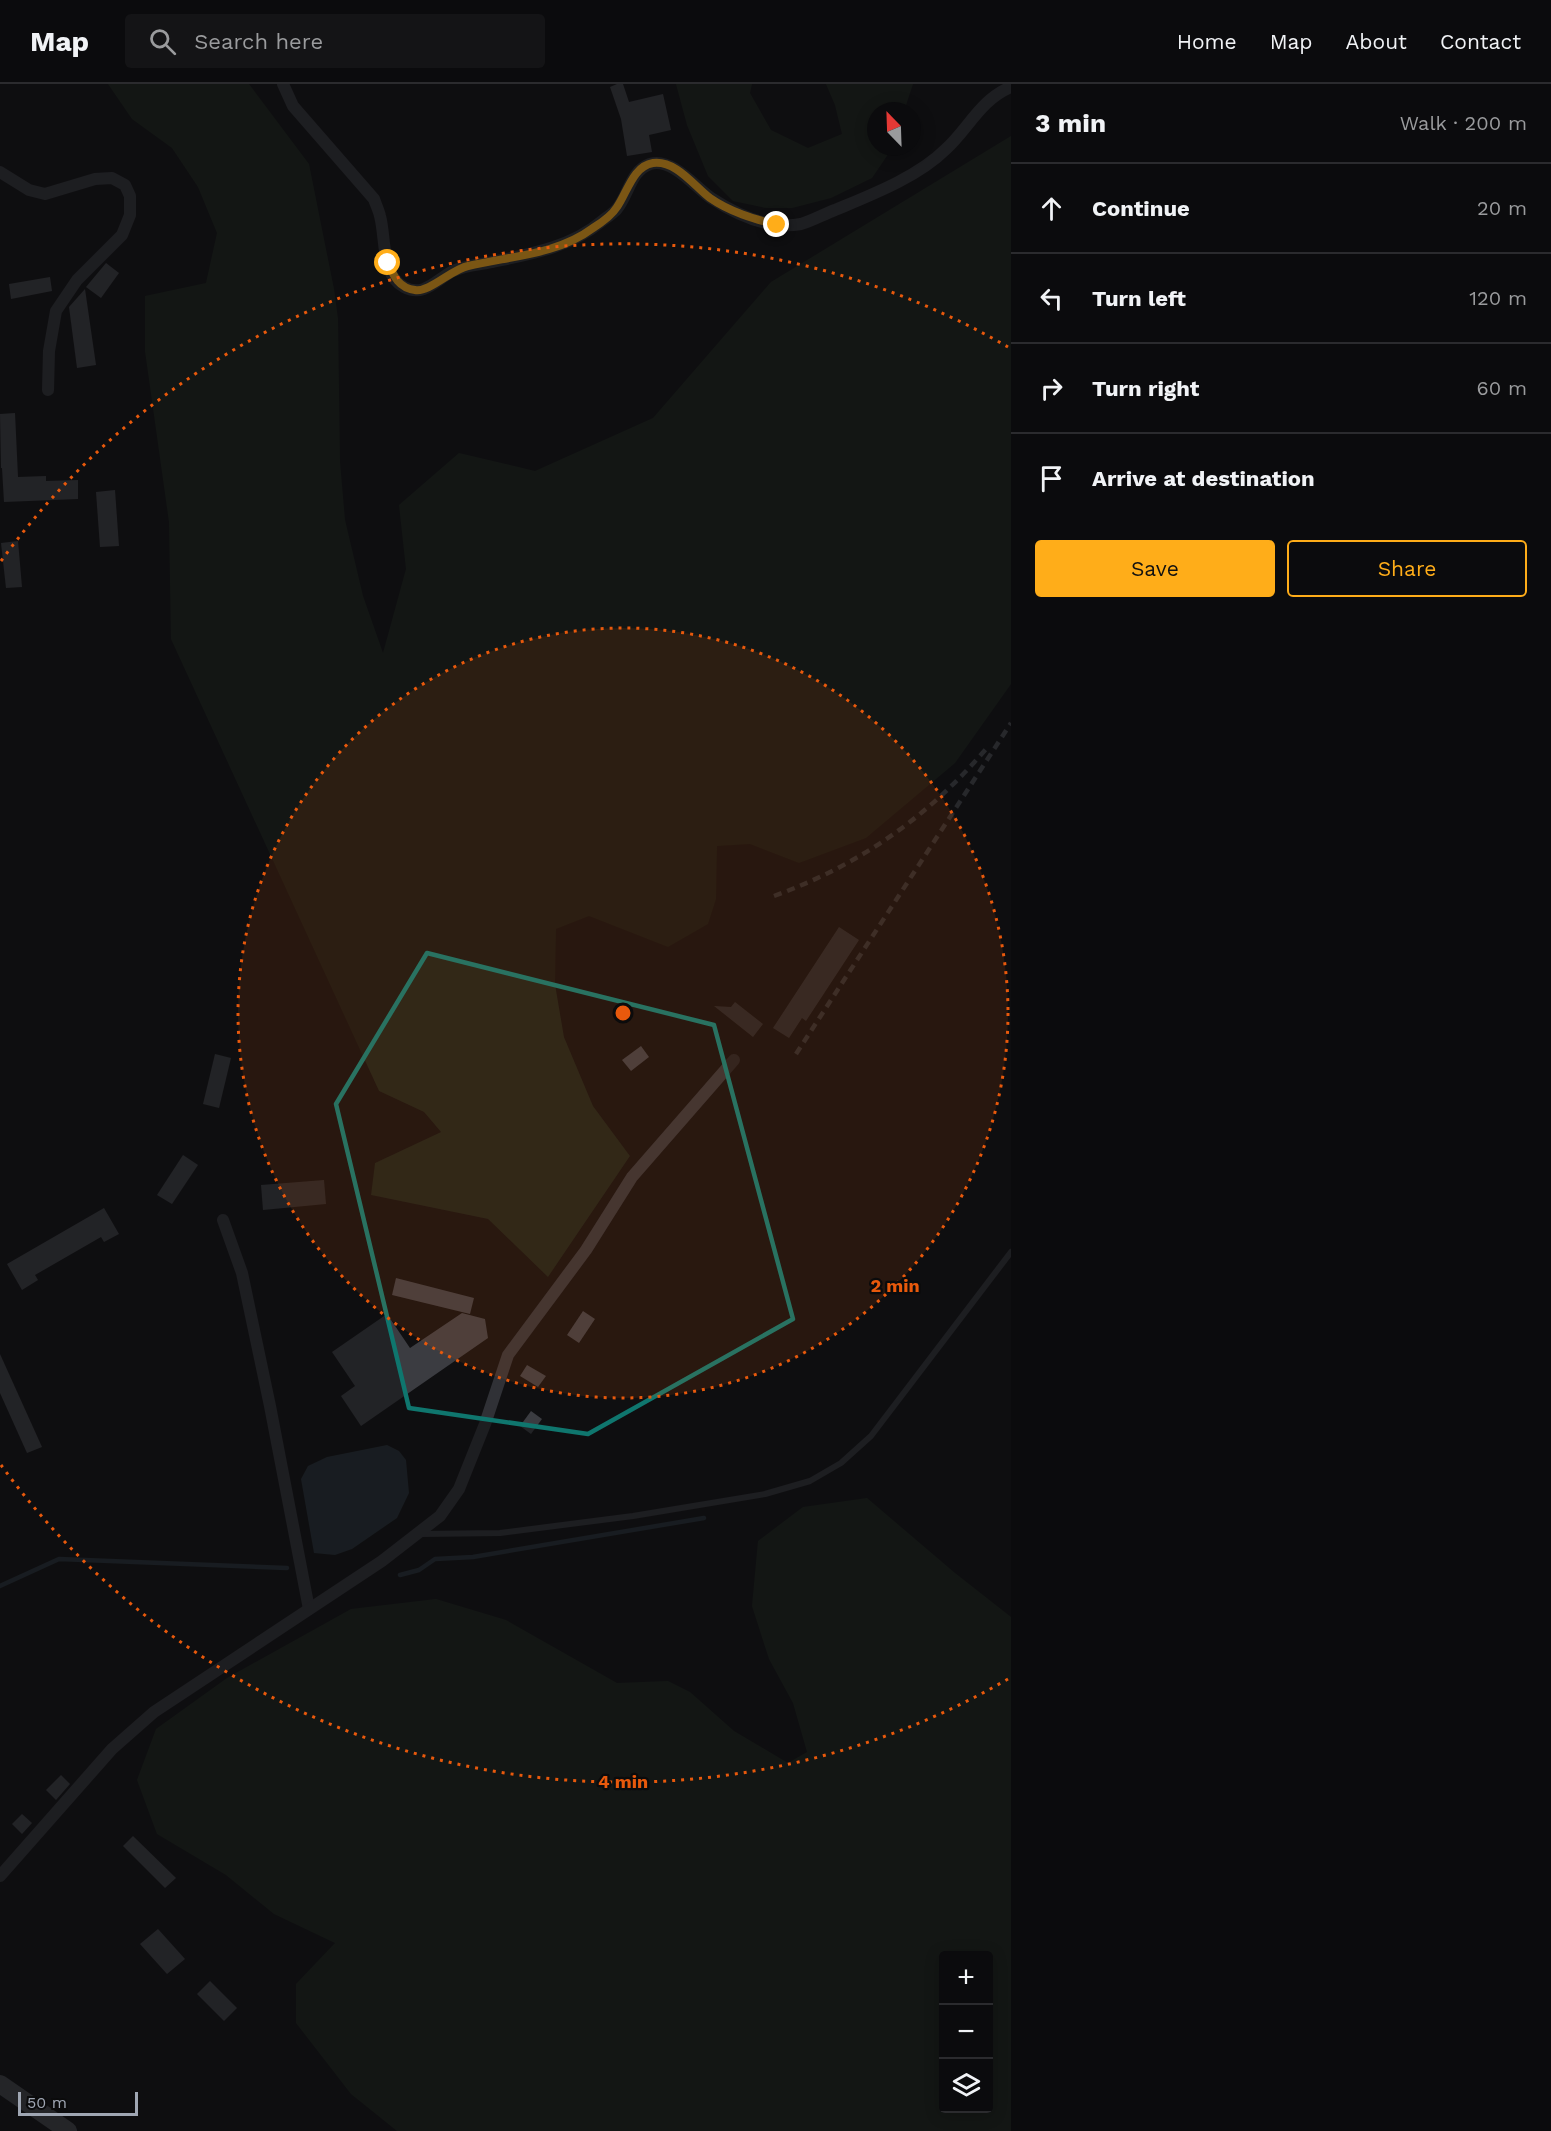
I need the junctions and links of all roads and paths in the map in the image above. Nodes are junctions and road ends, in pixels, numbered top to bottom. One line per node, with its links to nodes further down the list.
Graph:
1 (283, 84): 2 (street)
2 (1011, 87)
3 (0, 171): 4 (street)
4 (48, 390)
5 (734, 1060): 8 (street)
6 (223, 1220): 9 (street)
7 (1011, 1252): 8 (lane)
8 (417, 1534): 9 (street)
9 (309, 1610): 10 (street)
10 (0, 1876)
11 (0, 2084): 12 (street)
12 (68, 2131)

